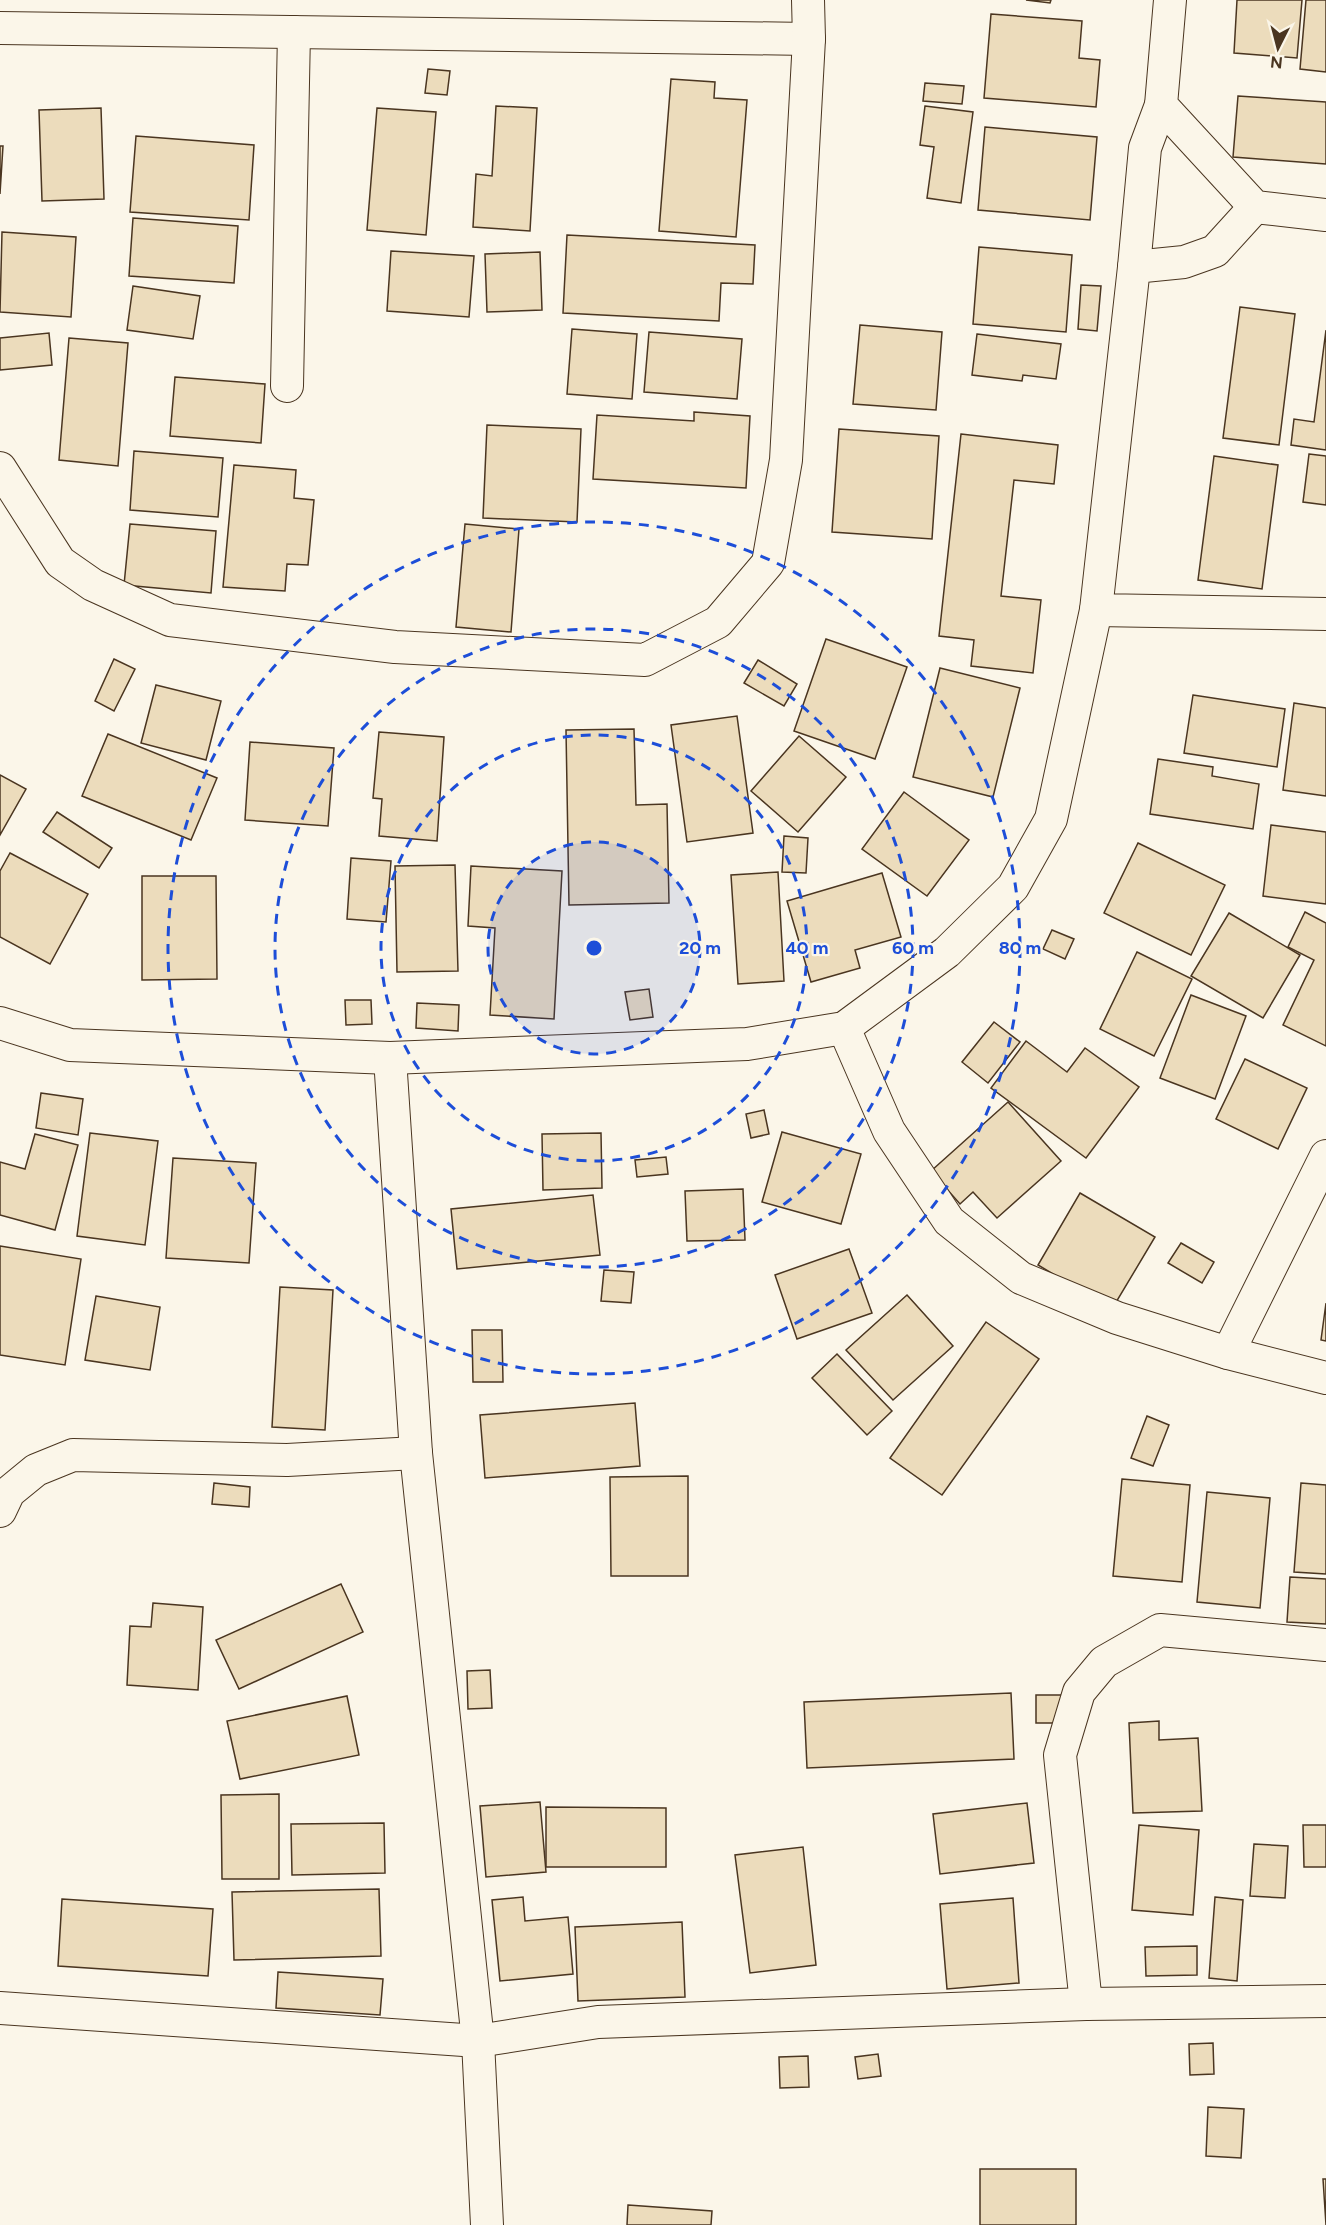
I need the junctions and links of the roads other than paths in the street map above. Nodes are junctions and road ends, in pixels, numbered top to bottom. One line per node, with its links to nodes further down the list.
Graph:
1 (808, 0): 5 (street)
2 (1170, 0): 6 (street)
3 (0, 28): 4 (street)
4 (294, 32): 5 (street); 10 (street)
5 (809, 39): 11 (street)
6 (1161, 105): 7 (street); 9 (street)
7 (1255, 207): 8 (street); 9 (street)
8 (1326, 215)
9 (1134, 267): 12 (street)
10 (287, 386)
11 (0, 468)
12 (1096, 610): 13 (street); 15 (street)
13 (1326, 614)
14 (0, 1023): 16 (street)
15 (844, 1028): 16 (street); 18 (street)
16 (390, 1058): 20 (street)
17 (1326, 1156): 18 (street)
18 (1228, 1353): 19 (street)
19 (1326, 1378)
20 (416, 1453): 21 (street); 26 (street)
21 (0, 1511)
22 (1326, 1645): 24 (street)
23 (1326, 2001): 24 (street)
24 (1086, 2004): 26 (street)
25 (0, 2008): 26 (street)
26 (478, 2041): 27 (street)
27 (487, 2225)

